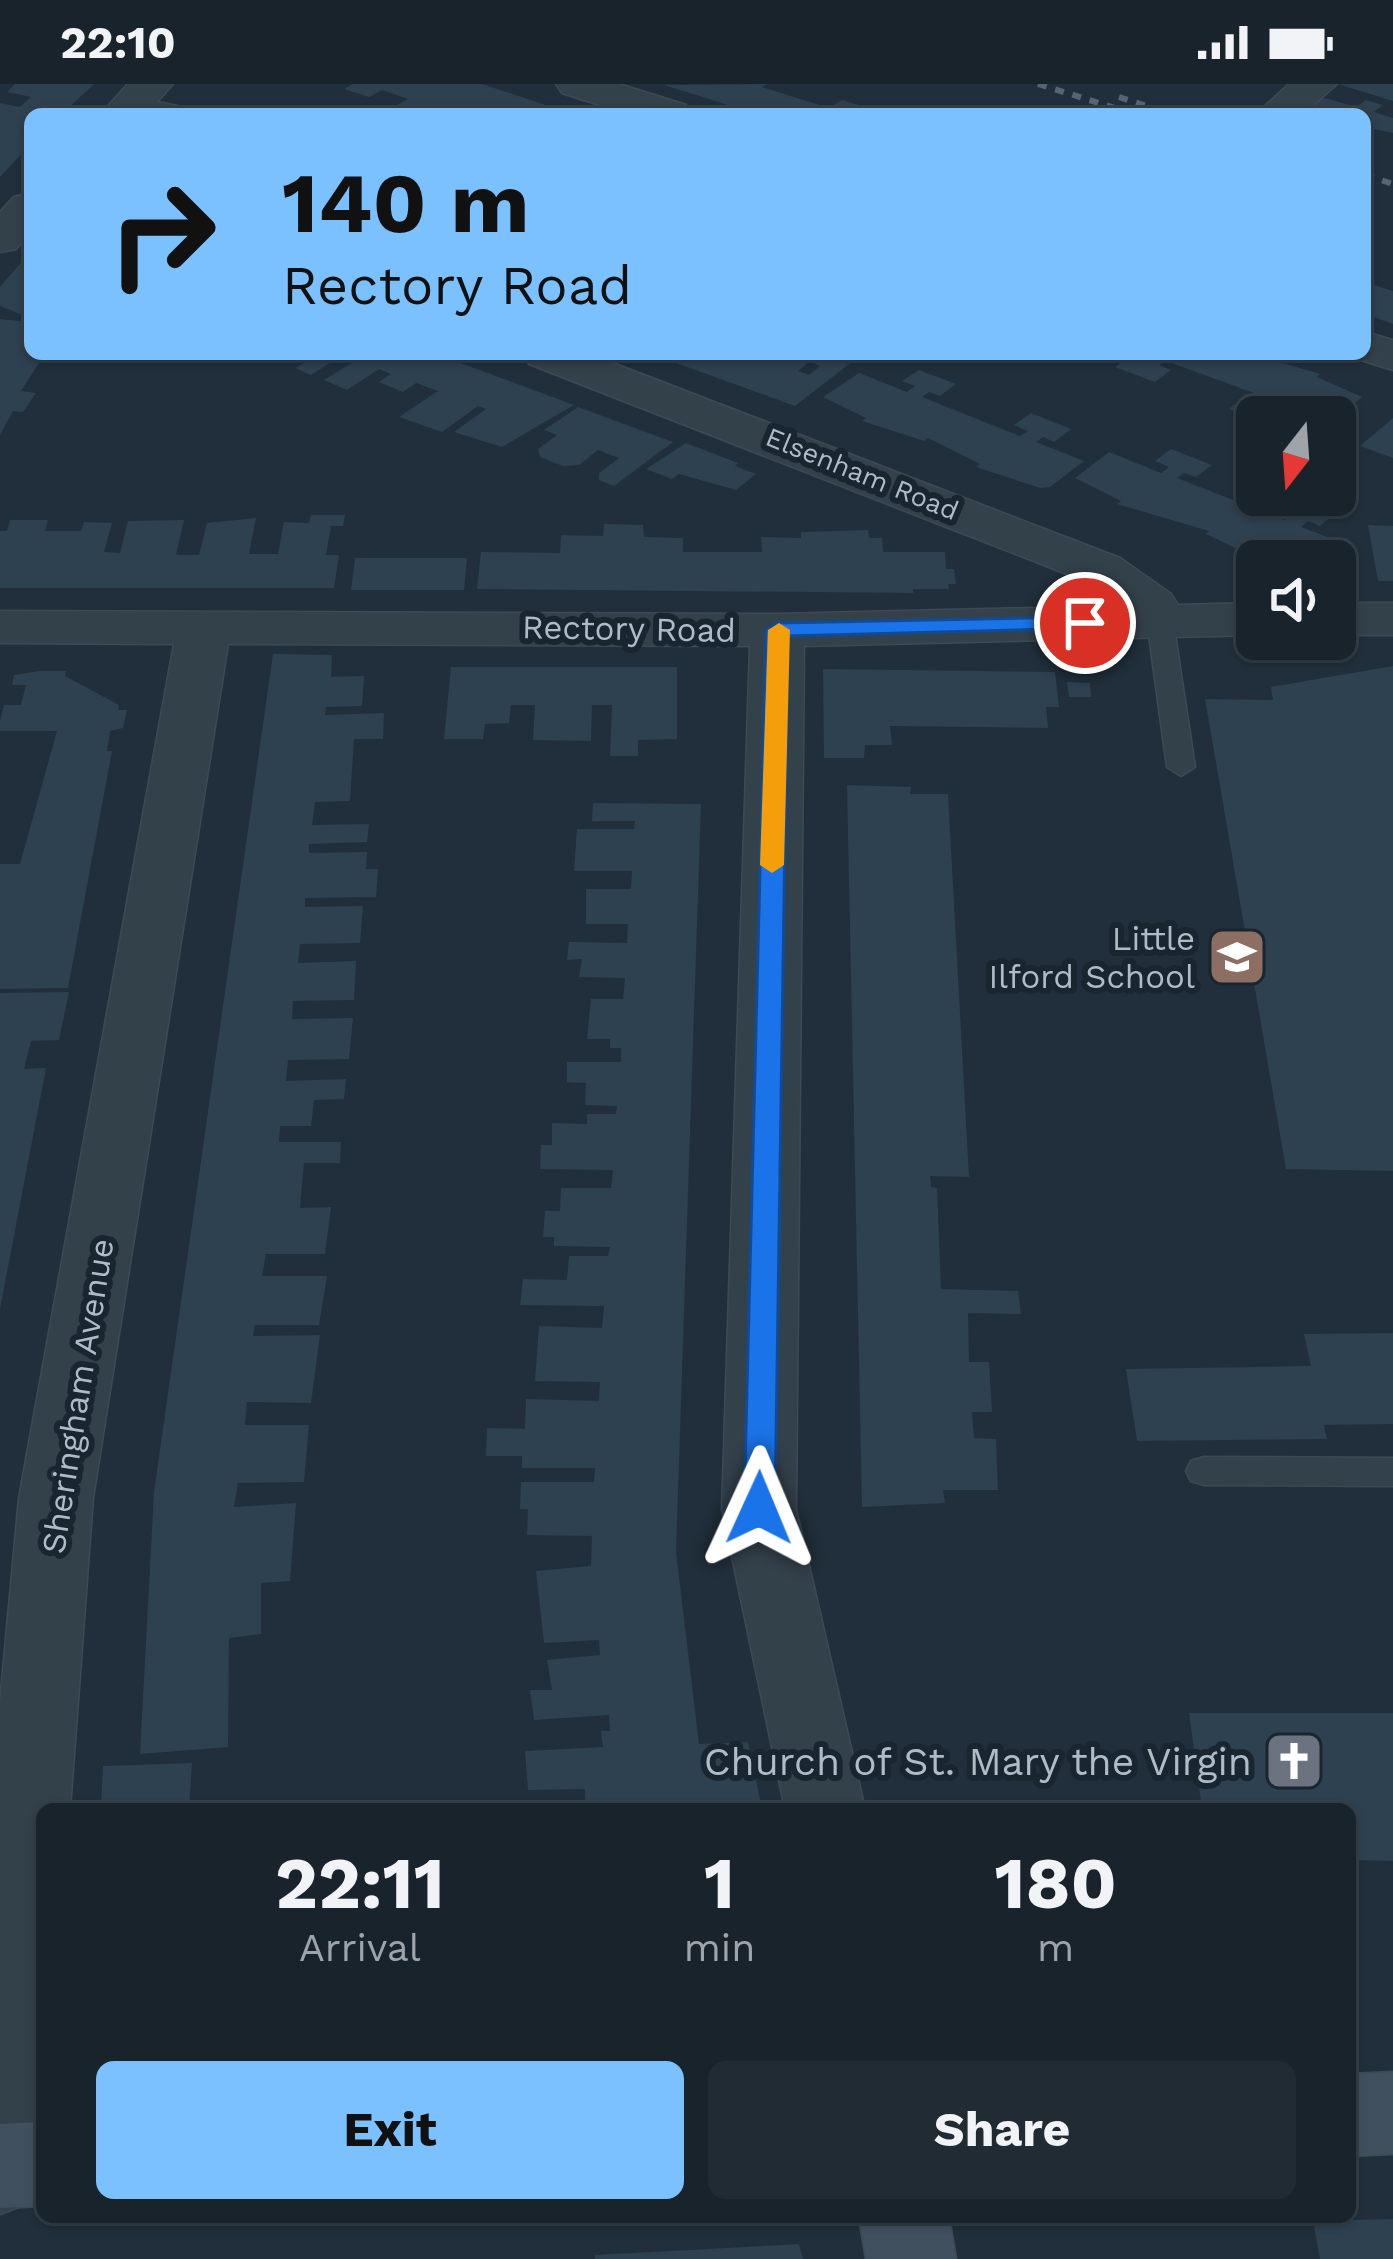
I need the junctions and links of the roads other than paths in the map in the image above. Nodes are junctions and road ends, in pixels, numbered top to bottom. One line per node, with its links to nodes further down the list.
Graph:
1 (577, 84): 2 (street)
2 (652, 108)
3 (24, 213): 4 (street)
4 (0, 239)
5 (562, 360): 9 (street, Elsenham Road)
6 (1236, 619): 9 (street, Rectory Road)
7 (1356, 619): 8 (street)
8 (1393, 619)
9 (1160, 621): 12 (street, Rectory Road); 13 (lane)
10 (0, 627): 11 (street, Rectory Road)
11 (205, 627): 12 (street, Rectory Road); 20 (street, Sheringham Avenue)
12 (777, 630): 16 (street)
13 (1180, 766)
14 (1204, 1471): 15 (lane)
15 (1393, 1472)
16 (825, 1803)
17 (1393, 2113): 18 (main road)
18 (1356, 2115)
19 (36, 2165): 20 (main road)
20 (0, 2168)
21 (905, 2223): 22 (main road)
22 (911, 2259)

